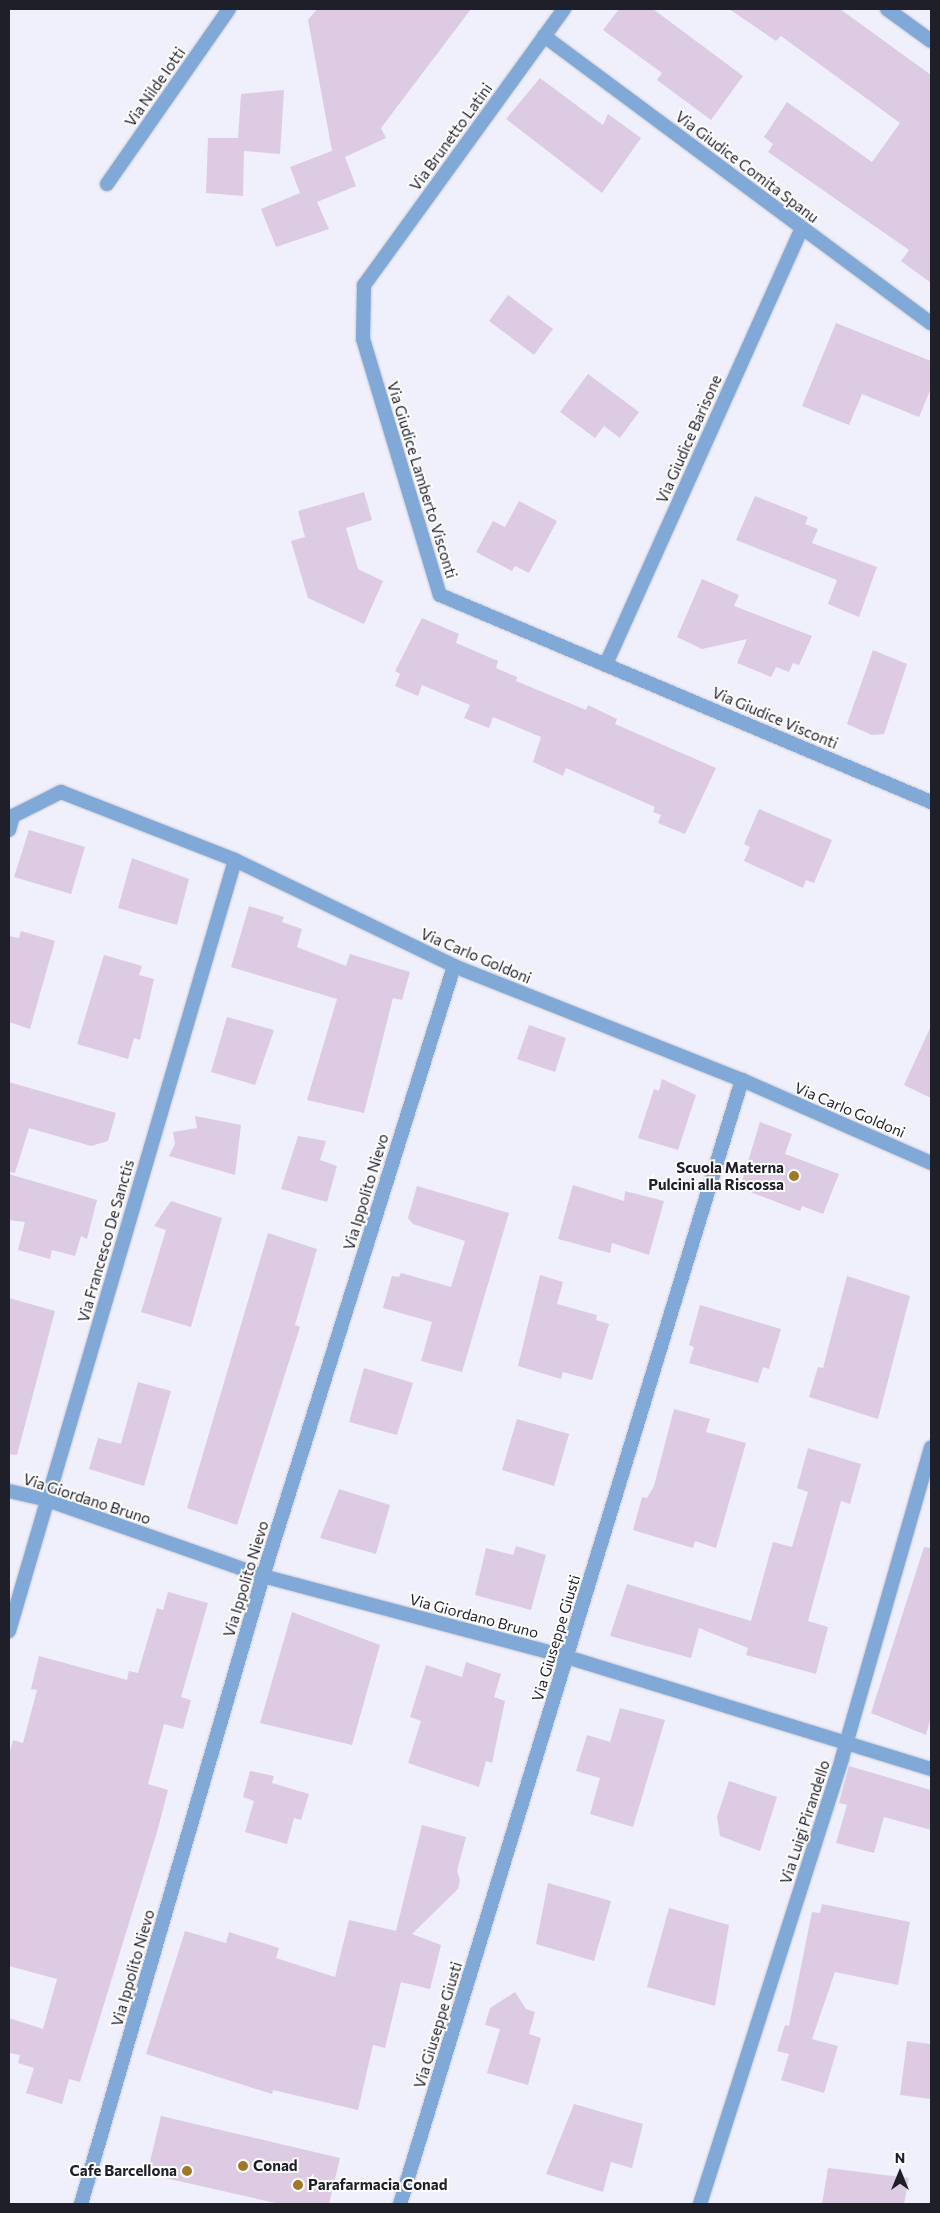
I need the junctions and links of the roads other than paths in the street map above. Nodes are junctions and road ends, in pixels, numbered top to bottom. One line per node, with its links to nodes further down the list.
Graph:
1 (229, 9): 6 (street, Via Nilde Iotti)
2 (564, 9): 4 (street, Via Brunetto Latini)
3 (887, 9): 5 (street)
4 (544, 36): 7 (street, Via Giudice Comita Spanu); 8 (street, Via Brunetto Latini)
5 (931, 41)
6 (106, 184)
7 (802, 228): 9 (street, Via Giudice Comita Spanu); 10 (street, Via Giudice Barisone)
8 (364, 285): 10 (street, Via Giudice Lamberto Visconti)
9 (931, 323)
10 (606, 664): 11 (street, Via Giudice Visconti)
11 (931, 802)
12 (9, 830): 13 (street, Via Carlo Goldoni)
13 (235, 860): 14 (street, Via Carlo Goldoni); 19 (street, Via Francesco De Sanctis)
14 (454, 966): 15 (street, Via Carlo Goldoni); 20 (street, Via Ippolito Nievo)
15 (742, 1080): 16 (street, Via Carlo Goldoni); 22 (street, Via Giuseppe Giusti)
16 (931, 1162)
17 (931, 1447): 23 (street, Via Luigi Pirandello)
18 (9, 1491): 19 (street, Via Giordano Bruno)
19 (47, 1500): 20 (street, Via Giordano Bruno); 21 (street, Via Francesco De Sanctis)
20 (263, 1576): 22 (street, Via Giordano Bruno); 25 (street, Via Ippolito Nievo)
21 (9, 1631)
22 (566, 1657): 23 (street, Via Giordano Bruno); 26 (street, Via Giuseppe Giusti)
23 (846, 1745): 24 (street, Via Giordano Bruno); 27 (street, Via Luigi Pirandello)
24 (931, 1769)
25 (81, 2204)
26 (400, 2204)
27 (700, 2204)

